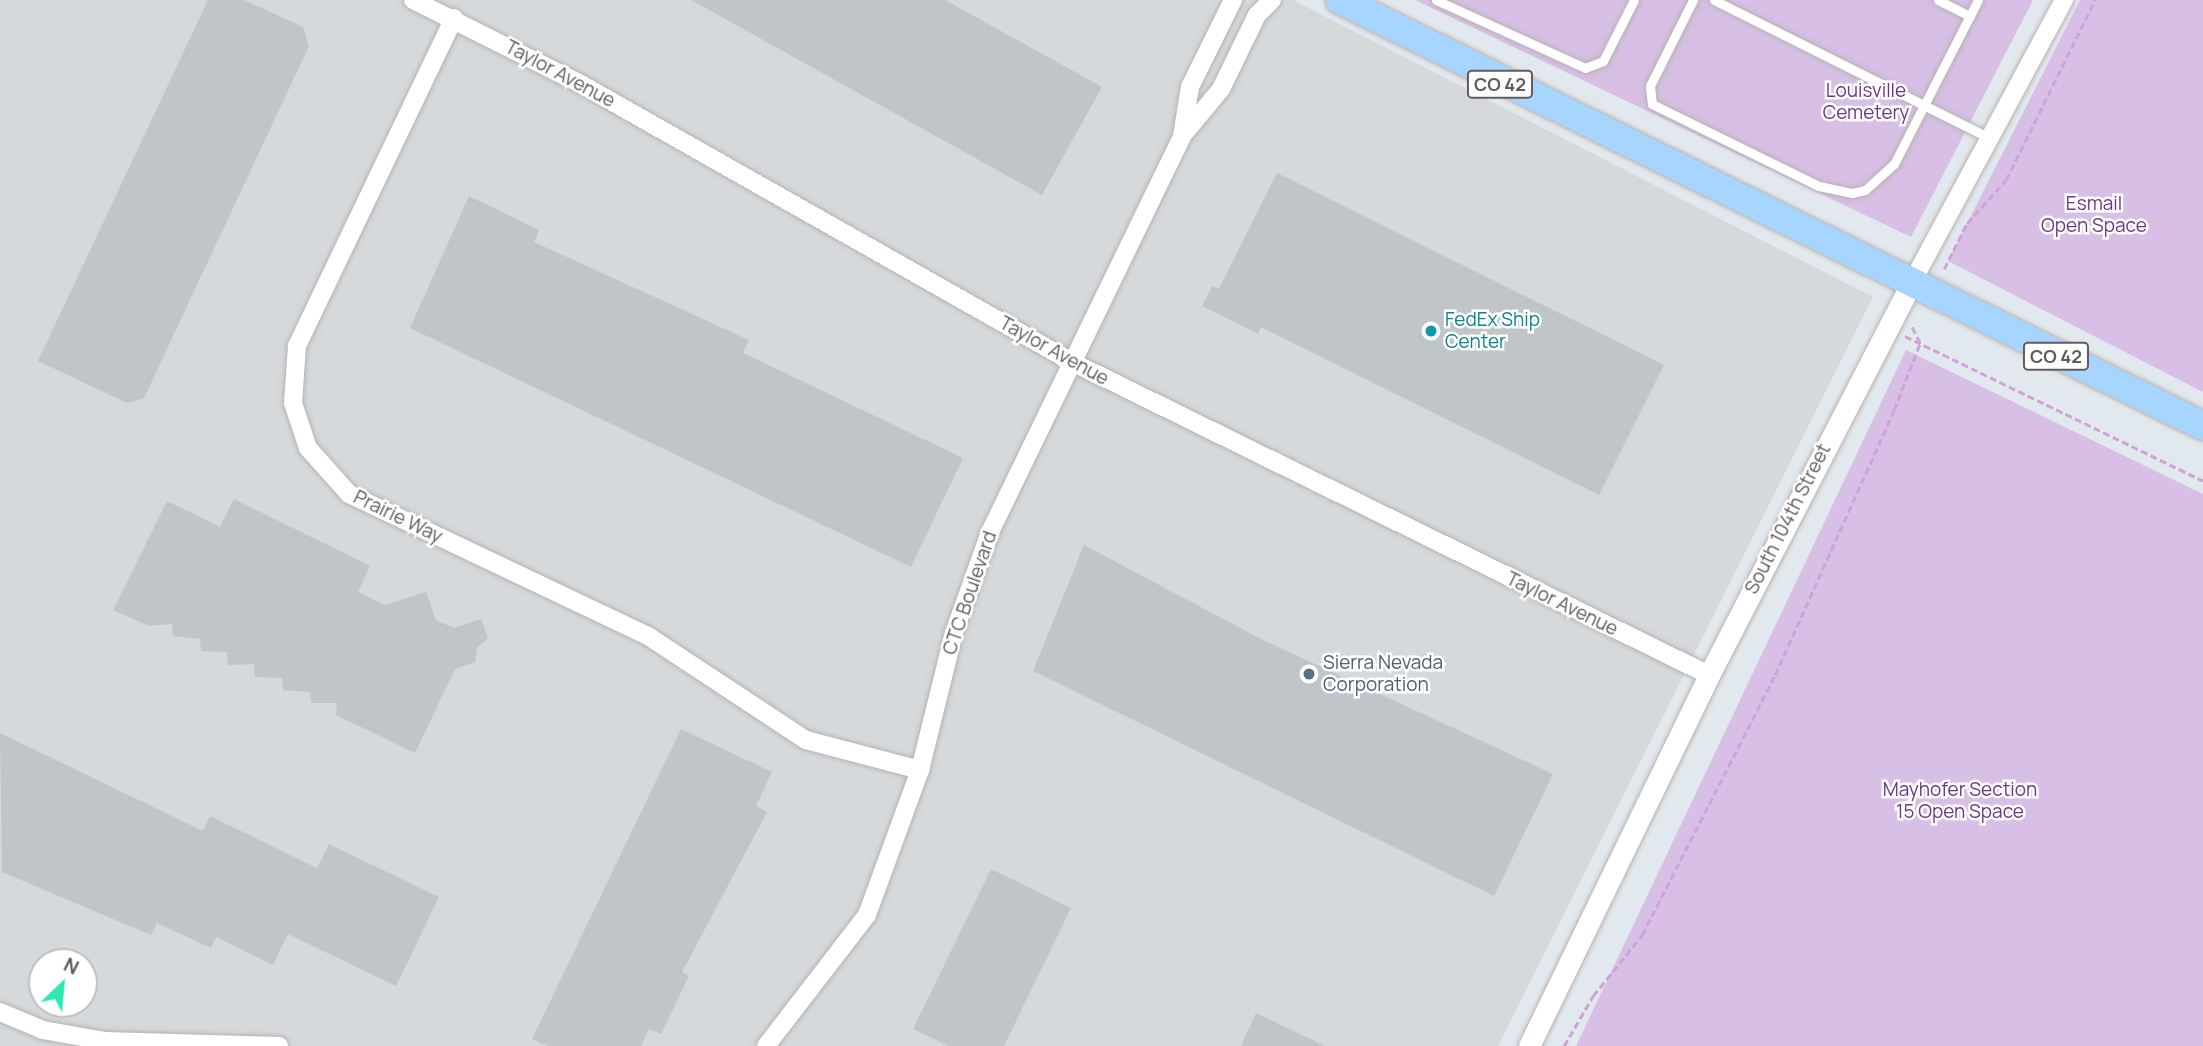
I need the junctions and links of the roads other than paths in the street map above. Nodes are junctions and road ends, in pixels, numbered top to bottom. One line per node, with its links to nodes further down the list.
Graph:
1 (414, 0): 13 (street, Taylor Avenue)
2 (1233, 0): 15 (street, CTC Boulevard)
3 (1272, 0): 15 (street, CTC Boulevard)
4 (1340, 0): 17 (main road, CO 42)
5 (1436, 0): 6 (lane)
6 (1634, 0)
7 (1693, 0): 14 (lane)
8 (1714, 0): 14 (lane)
9 (1938, 0): 12 (lane)
10 (1978, 0): 12 (lane)
11 (2064, 0): 16 (street, South 104th Street)
12 (1970, 16): 14 (lane)
13 (454, 18): 18 (street, Taylor Avenue); 21 (street, Prairie Way)
14 (1926, 106): 16 (lane)
15 (1182, 136): 18 (street, CTC Boulevard)
16 (1992, 139): 17 (street, South 104th Street)
17 (1910, 286): 19 (main road, CO 42); 20 (street, South 104th Street)
18 (1072, 362): 20 (street, Taylor Avenue); 21 (street, CTC Boulevard)
19 (2203, 426)
20 (1709, 675): 25 (street, South 104th Street)
21 (920, 770): 24 (street, CTC Boulevard)
22 (0, 1012): 23 (street)
23 (279, 1046)
24 (766, 1046)
25 (1529, 1046)

